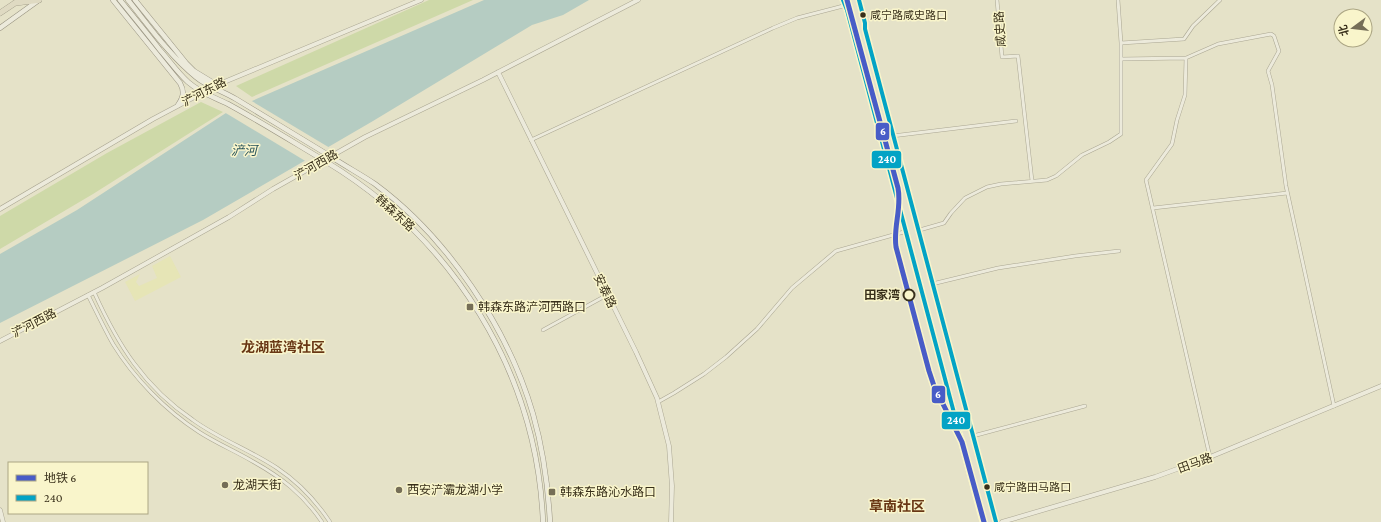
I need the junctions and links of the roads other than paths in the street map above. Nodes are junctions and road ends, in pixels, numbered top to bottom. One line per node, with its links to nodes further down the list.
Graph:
1 (39, 0): 13 (highway); 16 (main road)
2 (113, 0): 20 (main road)
3 (120, 0): 21 (main road, 韩森东路)
4 (128, 0): 24 (main road, 韩森东路)
5 (135, 0): 24 (main road)
6 (421, 0): 24 (street, 浐河东路)
7 (638, 0): 22 (street, 浐河西路)
8 (843, 0): 14 (street)
9 (859, 0): 28 (street)
10 (997, 0): 32 (street, 咸史路)
11 (1118, 0): 17 (street)
12 (1220, 0): 17 (street)
13 (17, 2): 15 (highway)
14 (849, 2): 28 (main road); 29 (street); 36 (main road)
15 (0, 13)
16 (0, 28)
17 (1121, 43): 19 (street)
18 (1186, 58): 19 (street); 33 (street); 34 (street)
19 (1121, 59): 32 (street)
20 (163, 61): 21 (street); 23 (main road)
21 (172, 65): 23 (street); 25 (main road, 韩森东路)
22 (498, 72): 29 (street, 安泰路); 30 (street, 浐河西路)
23 (175, 76): 26 (main road)
24 (215, 86): 25 (street, 浐河东路); 30 (main road, 韩森东路)
25 (202, 93): 26 (street, 浐河东路); 31 (main road, 韩森东路)
26 (178, 105): 35 (street, 浐河东路)
27 (1016, 122): 28 (street)
28 (892, 136): 36 (main road)
29 (531, 140): 40 (street, 安泰路)
30 (330, 156): 31 (street, 浐河西路); 59 (main road, 韩森东路)
31 (323, 160): 39 (street, 浐河西路); 52 (main road, 韩森东路)
32 (1032, 182): 36 (street)
33 (1287, 193): 34 (street); 47 (street)
34 (1153, 208): 49 (street)
35 (0, 209)
36 (913, 231): 38 (main road); 45 (street); 50 (main road); 51 (street)
37 (1119, 252): 38 (street)
38 (932, 284): 48 (street); 63 (main road)
39 (94, 292): 41 (street, 浐河西路); 56 (street)
40 (607, 294): 42 (street); 45 (street, 安泰路)
41 (88, 295): 43 (street, 浐河西路); 55 (street)
42 (543, 330)
43 (0, 341)
44 (1381, 386): 47 (street, 田马路)
45 (658, 402): 60 (street, 安泰路)
46 (1085, 406): 48 (street)
47 (1334, 406): 49 (street, 田马路)
48 (973, 436): 64 (street)
49 (1210, 457): 65 (street, 田马路)
50 (978, 482): 51 (main road); 62 (main road)
51 (976, 494): 61 (street)
52 (542, 506): 57 (main road); 58 (main road, 韩森东路)
53 (0, 510): 54 (street)
54 (3, 522)
55 (322, 522)
56 (330, 522)
57 (540, 522)
58 (543, 522)
59 (551, 522)
60 (671, 522)
61 (983, 522)
62 (989, 522)
63 (993, 522)
64 (996, 522)
65 (1002, 522)

